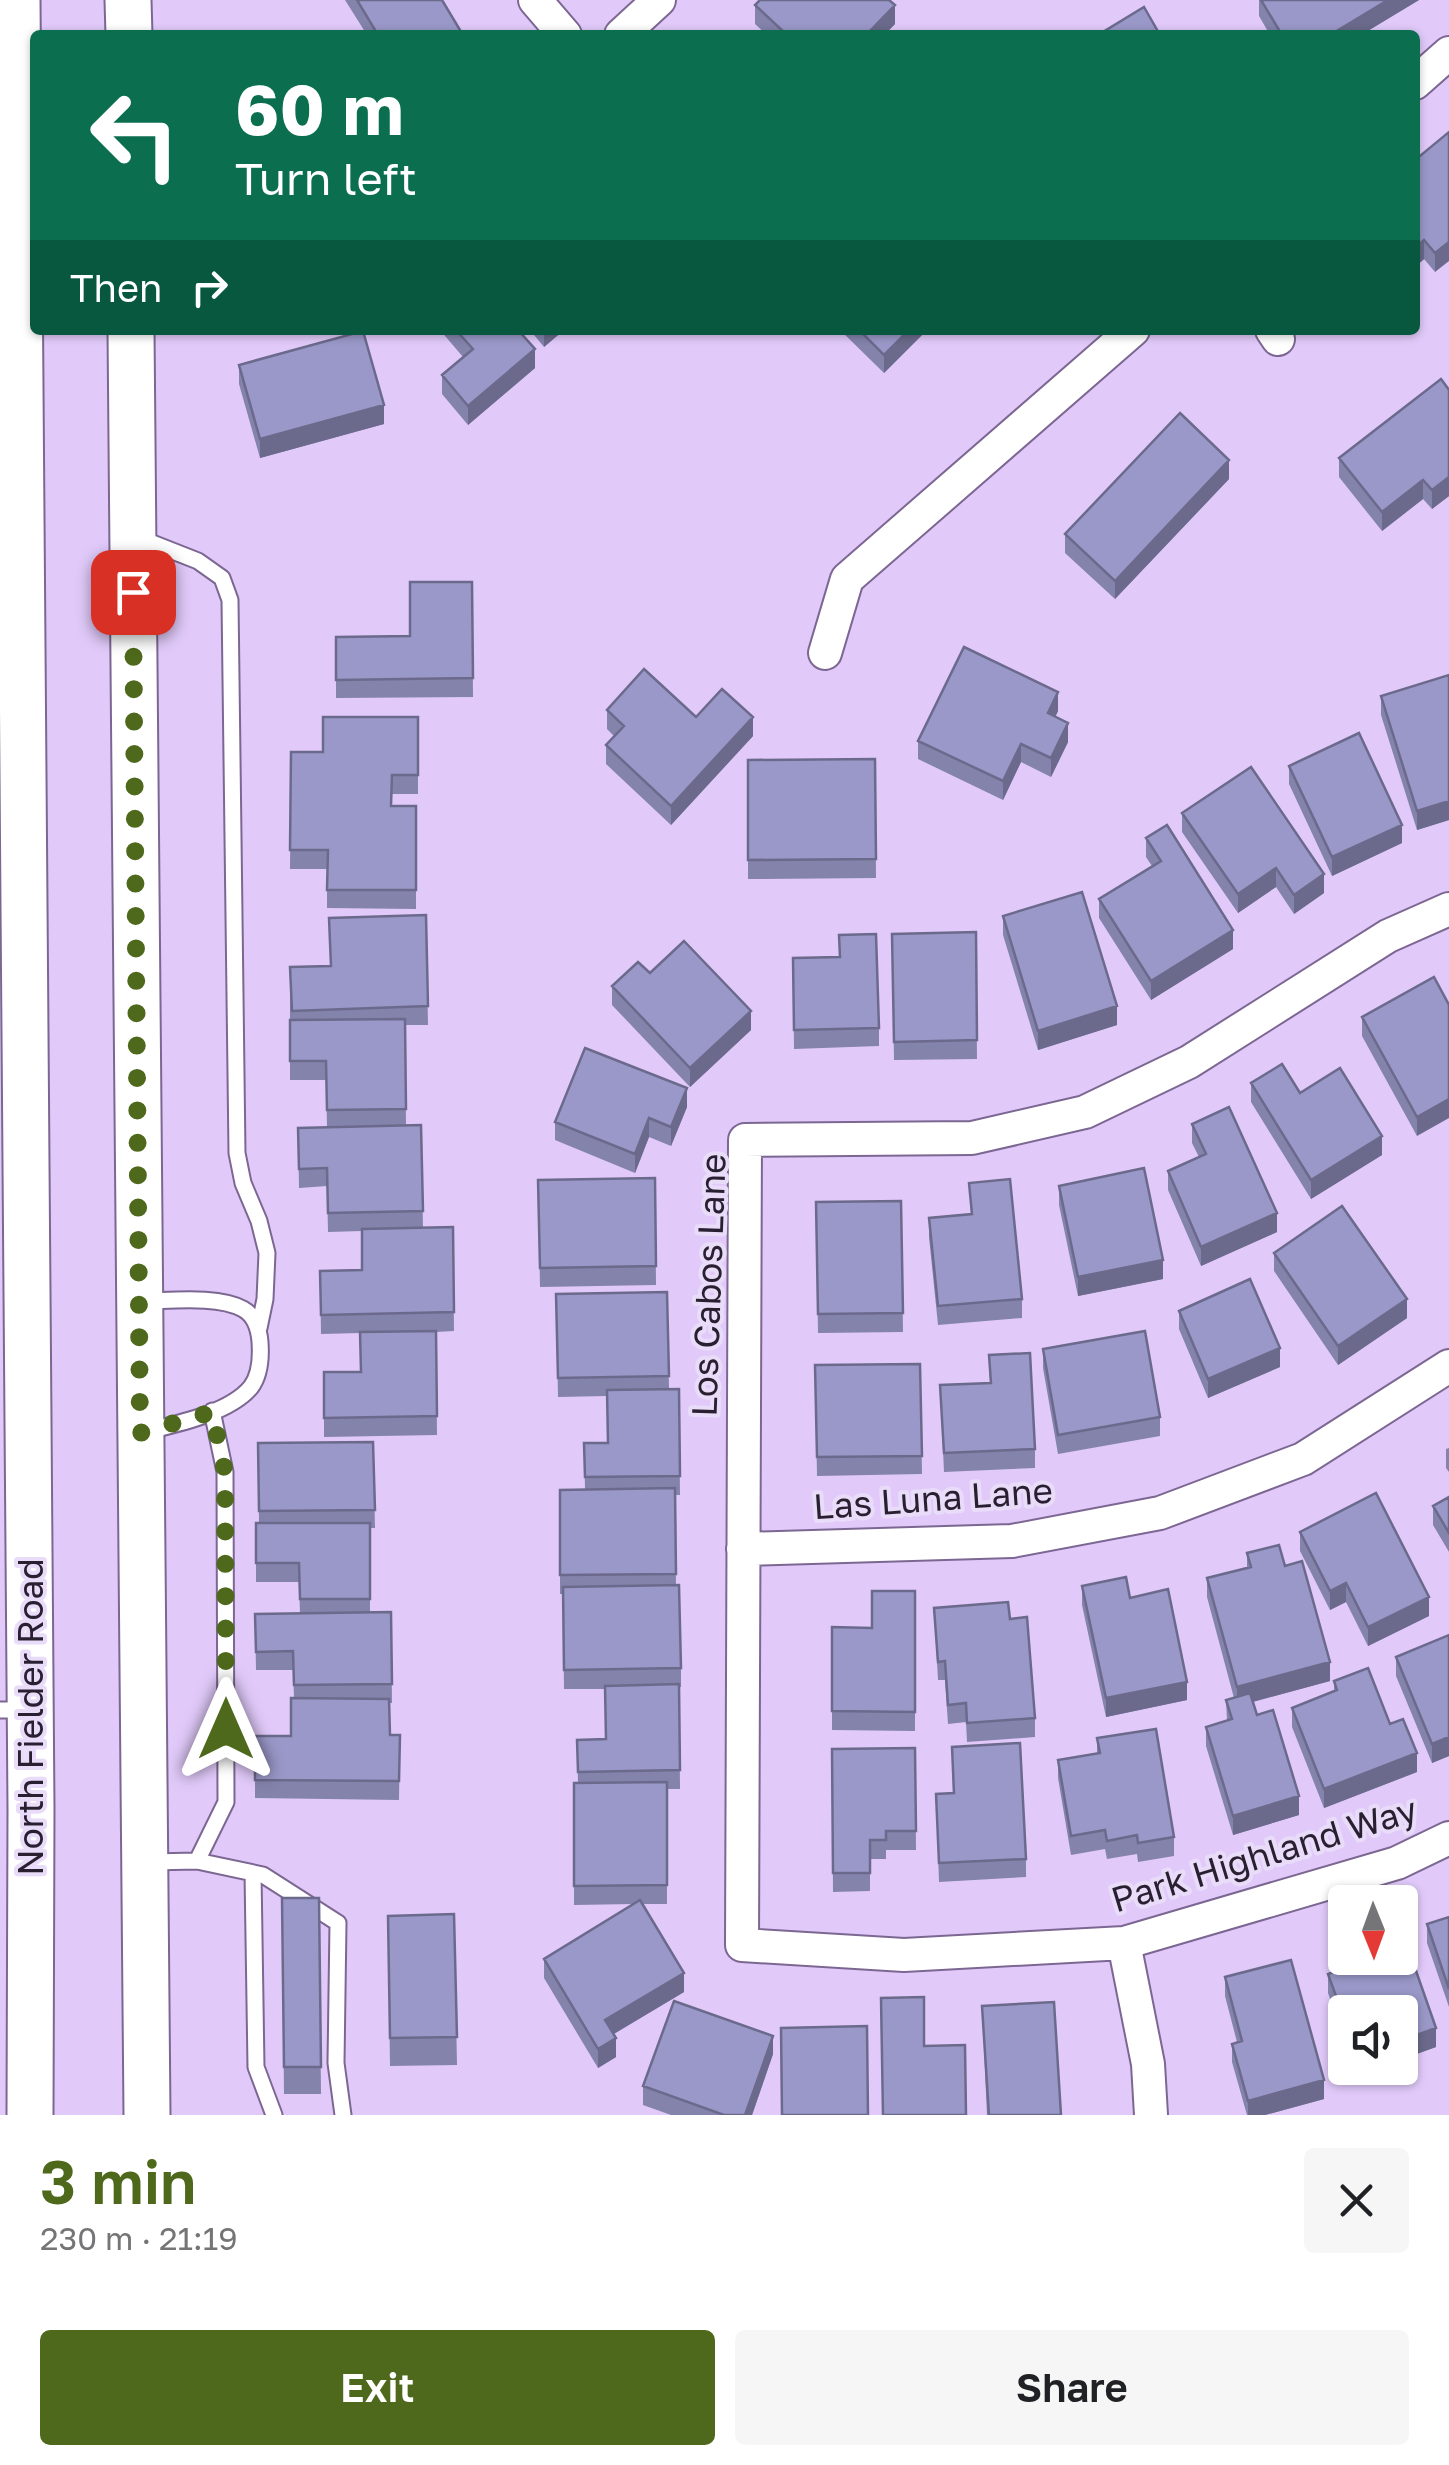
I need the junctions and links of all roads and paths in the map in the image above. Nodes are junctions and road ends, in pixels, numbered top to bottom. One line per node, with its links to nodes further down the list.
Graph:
1 (17, 0): 10 (main road, North Fielder Road)
2 (128, 0): 5 (main road)
3 (535, 0): 6 (street)
4 (659, 0): 7 (street)
5 (128, 30)
6 (562, 30)
7 (626, 30)
8 (1449, 53): 9 (street)
9 (1420, 79)
10 (27, 326): 22 (main road, North Fielder Road)
11 (131, 335): 13 (main road)
12 (1127, 335): 14 (street)
13 (133, 536): 16 (main road); 17 (lane)
14 (825, 653)
15 (1449, 909): 21 (street, Los Cabos Lane)
16 (139, 1301): 17 (lane); 20 (main road)
17 (259, 1328): 19 (lane)
18 (1449, 1366): 21 (street, Las Luna Lane)
19 (212, 1412): 20 (lane); 24 (lane)
20 (140, 1433): 25 (main road)
21 (743, 1548): 28 (street, Los Cabos Lane)
22 (15, 1710): 30 (main road, North Fielder Road)
23 (1449, 1838): 27 (street, Park Highland Way)
24 (196, 1861): 25 (lane); 26 (lane)
25 (144, 1863): 29 (main road)
26 (254, 1872): 33 (lane); 34 (lane)
27 (1124, 1943): 28 (street, Park Highland Way); 35 (street)
28 (742, 1945)
29 (146, 2056): 31 (main road); 32 (main road)
30 (30, 2115)
31 (147, 2115)
32 (157, 2115)
33 (274, 2115)
34 (343, 2115)
35 (1151, 2115)

